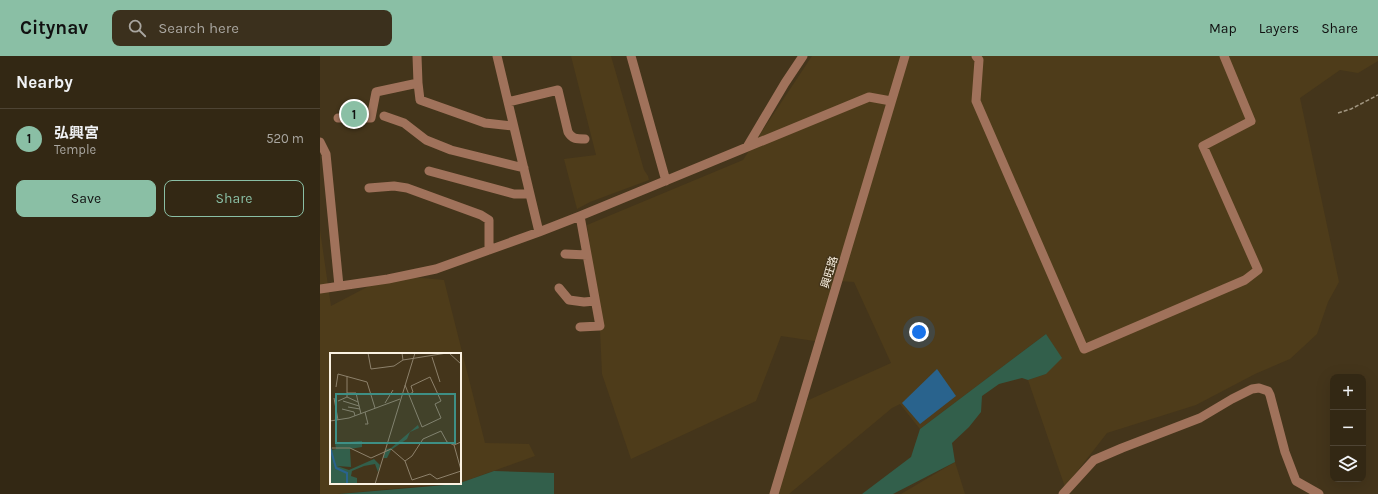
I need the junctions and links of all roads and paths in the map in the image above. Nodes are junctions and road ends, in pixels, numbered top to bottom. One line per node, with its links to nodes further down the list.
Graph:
1 (417, 56): 8 (street)
2 (497, 56): 11 (street)
3 (630, 56): 21 (street)
4 (803, 56): 18 (street)
5 (906, 56): 10 (street, 興旺路)
6 (1224, 56): 7 (street)
7 (980, 58)
8 (418, 83): 14 (street); 15 (street)
9 (1378, 95): 12 (path)
10 (892, 101): 18 (street); 34 (street, 興旺路)
11 (508, 102): 15 (street); 16 (street)
12 (1338, 113)
13 (384, 116): 19 (street)
14 (338, 118)
15 (513, 126): 19 (street)
16 (585, 139)
17 (320, 142): 29 (street)
18 (748, 147): 21 (street)
19 (524, 168): 23 (street)
20 (429, 171): 23 (street)
21 (666, 181): 24 (street)
22 (369, 188): 26 (street)
23 (530, 194): 25 (street)
24 (580, 216): 25 (street); 28 (street)
25 (539, 232): 26 (street)
26 (489, 250): 29 (street)
27 (565, 254): 28 (street)
28 (587, 256): 32 (street)
29 (339, 286): 31 (street)
30 (559, 288): 32 (street)
31 (320, 289)
32 (596, 301): 33 (street)
33 (580, 327)
34 (774, 494)
35 (1062, 494): 36 (street)
36 (1319, 494)

